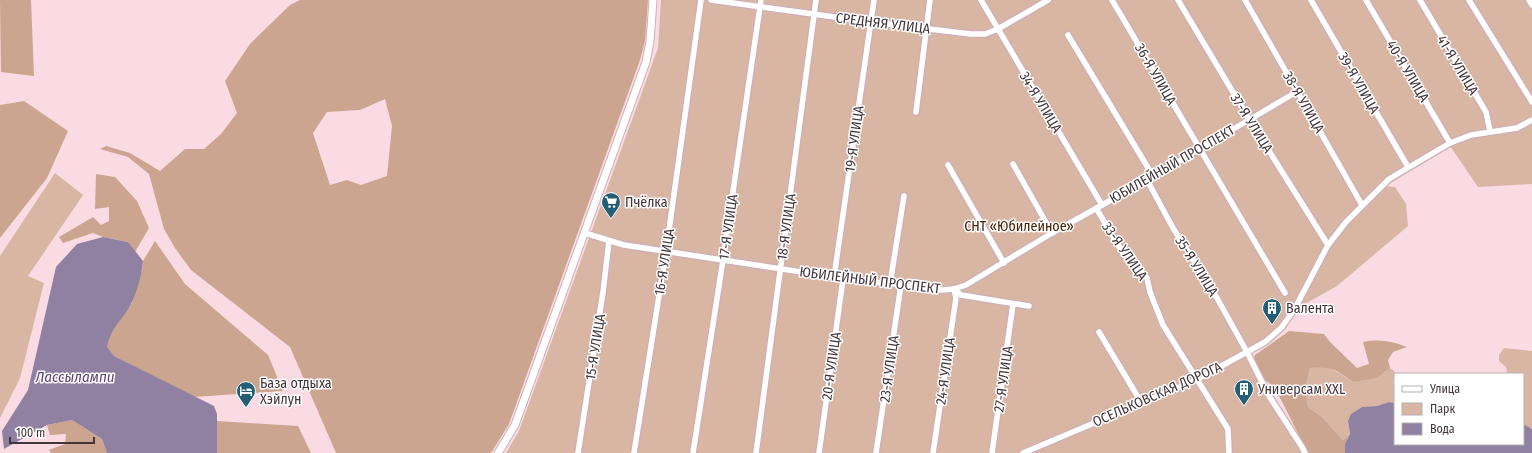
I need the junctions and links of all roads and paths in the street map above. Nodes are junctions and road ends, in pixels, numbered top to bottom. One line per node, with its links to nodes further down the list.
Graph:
1 (653, 0): 42 (main road)
2 (701, 0): 46 (street, 16-Я УЛИЦА)
3 (711, 0): 19 (street, СРЕДНЯЯ УЛИЦА)
4 (761, 0): 19 (street, 17-Я УЛИЦА)
5 (816, 0): 20 (street, 18-Я УЛИЦА)
6 (874, 0): 21 (street, 19-Я УЛИЦА)
7 (930, 0): 22 (street)
8 (981, 0): 23 (street, 34-Я УЛИЦА)
9 (1047, 0): 23 (street, СРЕДНЯЯ УЛИЦА)
10 (1112, 0): 32 (street, 36-Я УЛИЦА)
11 (1178, 0): 28 (street, 37-Я УЛИЦА)
12 (1245, 0): 25 (street, 38-Я УЛИЦА)
13 (1310, 0): 35 (street, 39-Я УЛИЦА)
14 (1366, 0): 31 (street, 40-Я УЛИЦА)
15 (1420, 0): 30 (street, 41-Я УЛИЦА)
16 (1469, 0): 26 (street)
17 (1529, 0): 18 (street)
18 (1532, 5)
19 (760, 7): 20 (street, СРЕДНЯЯ УЛИЦА); 47 (street, 17-Я УЛИЦА)
20 (814, 14): 21 (street, СРЕДНЯЯ УЛИЦА); 49 (street, 18-Я УЛИЦА)
21 (871, 22): 22 (street, СРЕДНЯЯ УЛИЦА); 50 (street, 19-Я УЛИЦА)
22 (927, 29): 23 (street, СРЕДНЯЯ УЛИЦА); 27 (street)
23 (998, 29): 39 (street, 34-Я УЛИЦА)
24 (1068, 35): 36 (street)
25 (1298, 91): 28 (street, ЮБИЛЕЙНЫЙ ПРОСПЕКТ); 40 (street, 38-Я УЛИЦА)
26 (1532, 102)
27 (916, 112)
28 (1249, 119): 32 (street, ЮБИЛЕЙНЫЙ ПРОСПЕКТ); 45 (street, 37-Я УЛИЦА)
29 (1532, 120): 30 (street, ОСЕЛЬКОВСКАЯ ДОРОГА)
30 (1490, 132): 31 (street, ОСЕЛЬКОВСКАЯ ДОРОГА)
31 (1450, 142): 35 (street, ОСЕЛЬКОВСКАЯ ДОРОГА)
32 (1199, 148): 36 (street, ЮБИЛЕЙНЫЙ ПРОСПЕКТ); 55 (street, 36-Я УЛИЦА)
33 (1013, 164): 43 (street)
34 (948, 166): 48 (street)
35 (1408, 167): 40 (street, ОСЕЛЬКОВСКАЯ ДОРОГА)
36 (1152, 176): 37 (street, ЮБИЛЕЙНЫЙ ПРОСПЕКТ)
37 (1146, 180): 39 (street, ЮБИЛЕЙНЫЙ ПРОСПЕКТ); 59 (street, 35-Я УЛИЦА)
38 (904, 196): 52 (street)
39 (1102, 205): 41 (street, ЮБИЛЕЙНЫЙ ПРОСПЕКТ)
40 (1362, 205): 45 (street, ОСЕЛЬКОВСКАЯ ДОРОГА)
41 (1096, 208): 43 (street, ЮБИЛЕЙНЫЙ ПРОСПЕКТ); 60 (street, 33-Я УЛИЦА)
42 (585, 233): 44 (street, ЮБИЛЕЙНЫЙ ПРОСПЕКТ); 62 (main road)
43 (1052, 233): 48 (street, ЮБИЛЕЙНЫЙ ПРОСПЕКТ)
44 (609, 241): 46 (street, ЮБИЛЕЙНЫЙ ПРОСПЕКТ); 63 (street, 15-Я УЛИЦА)
45 (1328, 245): 59 (street, ОСЕЛЬКОВСКАЯ ДОРОГА)
46 (666, 252): 47 (street, ЮБИЛЕЙНЫЙ ПРОСПЕКТ); 64 (street, 16-Я УЛИЦА)
47 (723, 260): 49 (street, ЮБИЛЕЙНЫЙ ПРОСПЕКТ); 65 (street, 17-Я УЛИЦА)
48 (1004, 263): 54 (street, ЮБИЛЕЙНЫЙ ПРОСПЕКТ)
49 (780, 269): 50 (street, ЮБИЛЕЙНЫЙ ПРОСПЕКТ); 66 (street, 18-Я УЛИЦА)
50 (834, 277): 51 (street, ЮБИЛЕЙНЫЙ ПРОСПЕКТ)
51 (843, 279): 52 (street, ЮБИЛЕЙНЫЙ ПРОСПЕКТ); 67 (street, 20-Я УЛИЦА)
52 (890, 284): 53 (street, ЮБИЛЕЙНЫЙ ПРОСПЕКТ)
53 (901, 286): 54 (street, ЮБИЛЕЙНЫЙ ПРОСПЕКТ); 68 (street, 23-Я УЛИЦА)
54 (954, 289): 56 (street); 69 (street, 24-Я УЛИЦА)
55 (1285, 293)
56 (1013, 304): 57 (street); 70 (street, 27-Я УЛИЦА)
57 (1029, 306)
58 (1099, 332): 61 (street)
59 (1247, 352): 60 (street, ОСЕЛЬКОВСКАЯ ДОРОГА); 73 (street, 35-Я УЛИЦА)
60 (1196, 380): 61 (street, ОСЕЛЬКОВСКАЯ ДОРОГА); 72 (street, 33-Я УЛИЦА)
61 (1141, 402): 71 (street, ОСЕЛЬКОВСКАЯ ДОРОГА)
62 (498, 453)
63 (578, 453)
64 (634, 453)
65 (693, 453)
66 (756, 453)
67 (819, 453)
68 (876, 453)
69 (933, 453)
70 (992, 453)
71 (1023, 453)
72 (1229, 453)
73 (1305, 453)

